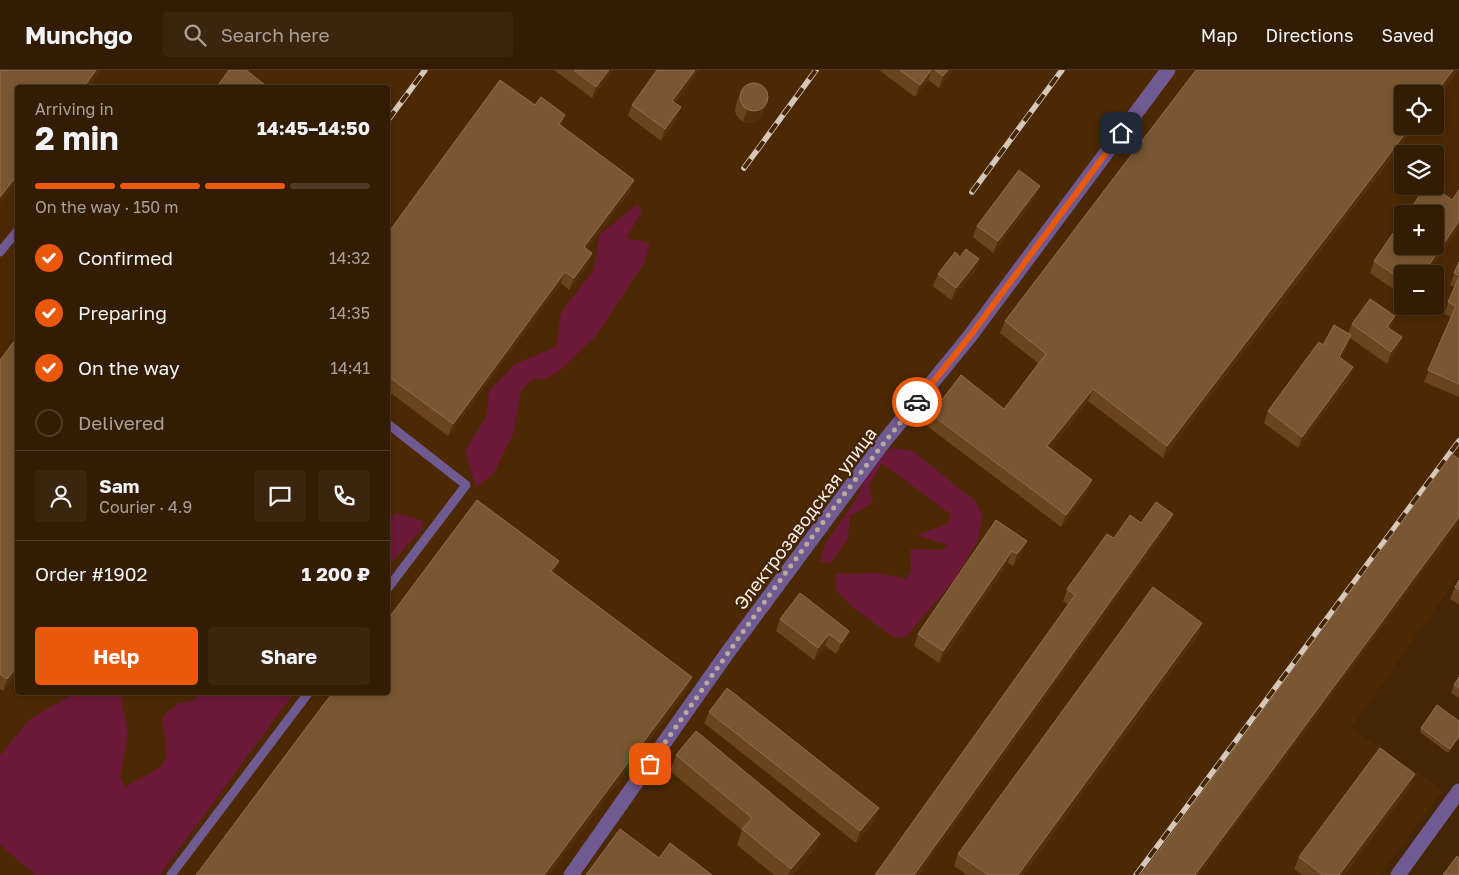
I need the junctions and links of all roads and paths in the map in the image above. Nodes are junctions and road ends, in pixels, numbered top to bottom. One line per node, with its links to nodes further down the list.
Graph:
1 (1168, 70): 9 (street, Электрозаводская улица)
2 (15, 234): 3 (lane)
3 (0, 252)
4 (390, 426): 5 (lane)
5 (390, 585)
6 (307, 695): 8 (lane)
7 (1459, 791): 10 (street)
8 (171, 875)
9 (571, 875)
10 (1398, 875)

